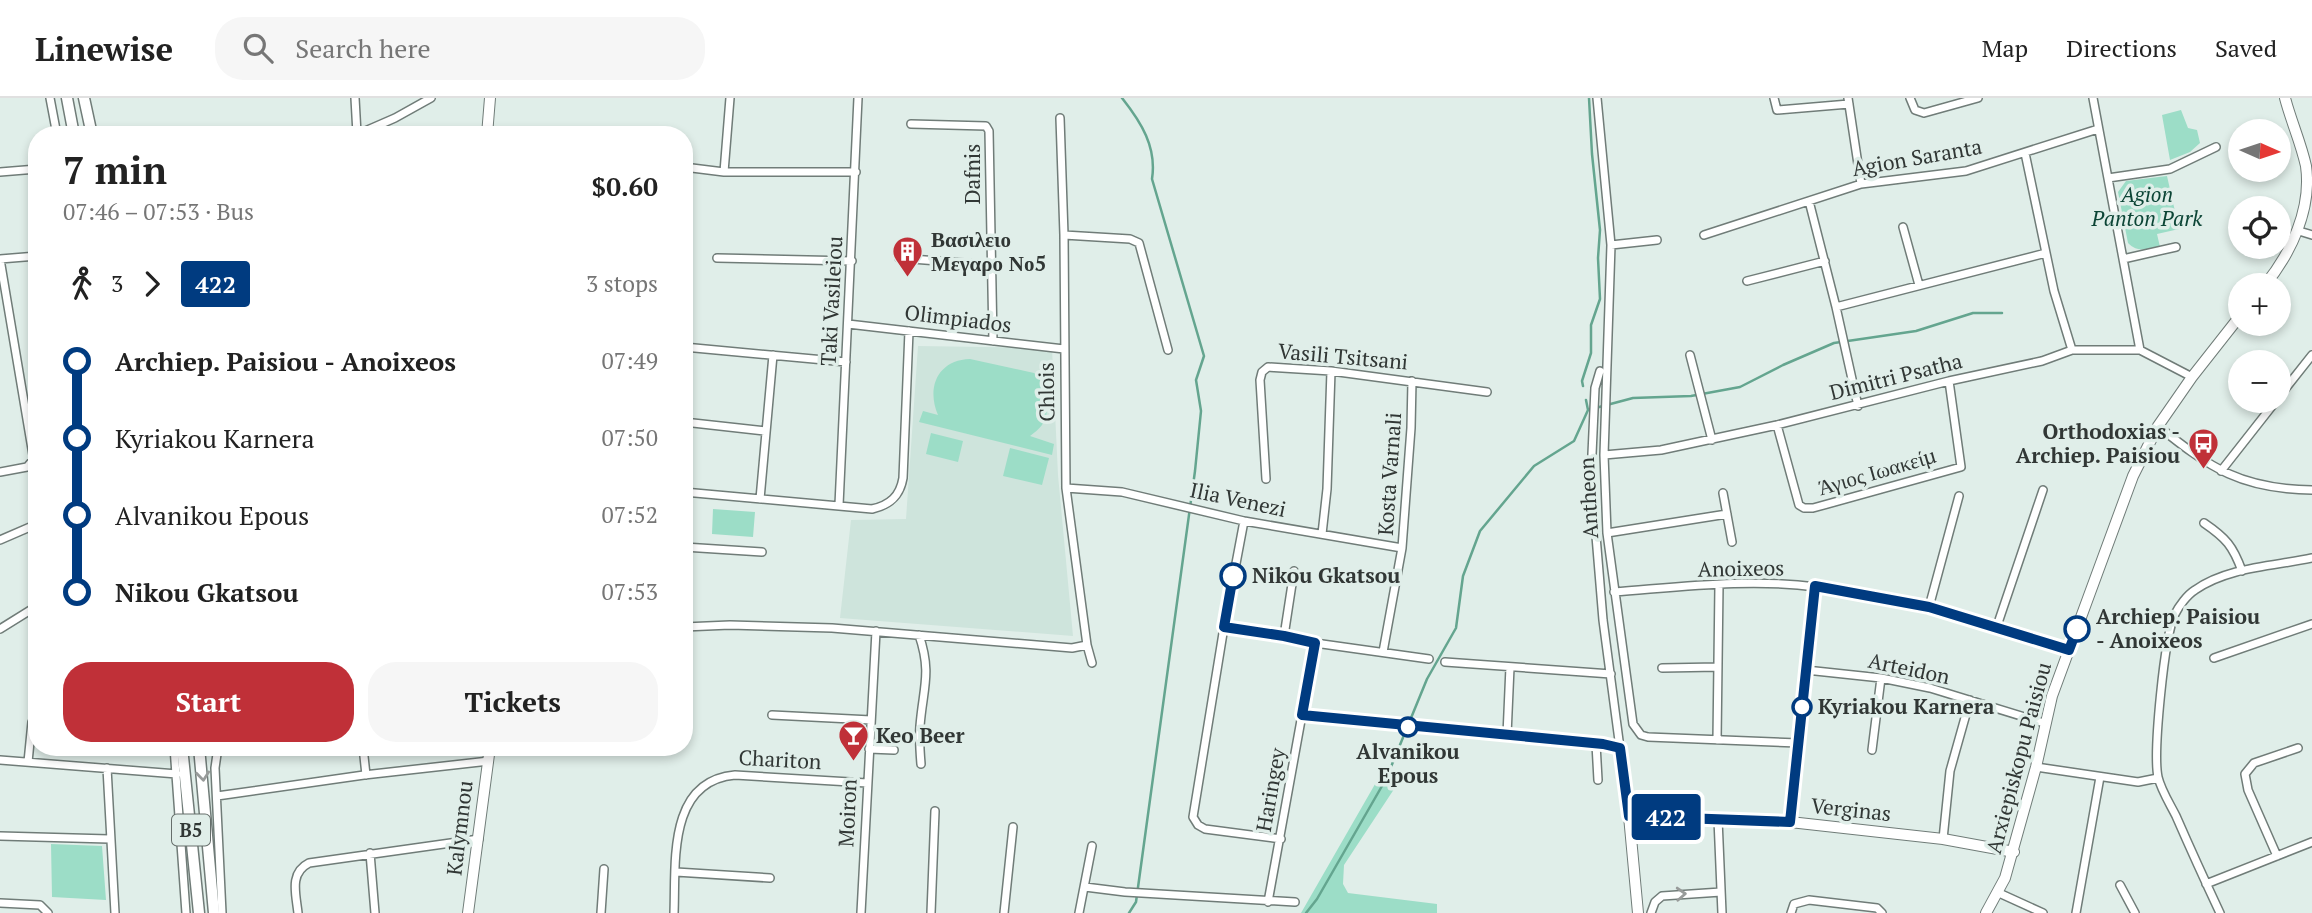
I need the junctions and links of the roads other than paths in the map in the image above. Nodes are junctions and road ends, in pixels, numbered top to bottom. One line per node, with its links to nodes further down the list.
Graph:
1 (50, 98): 18 (street)
2 (67, 98): 19 (main road)
3 (84, 98): 20 (main road)
4 (355, 98): 21 (street)
5 (430, 98): 22 (street)
6 (490, 98): 23 (street)
7 (730, 98): 32 (street)
8 (858, 98): 31 (street, Taki Vasileiou)
9 (1597, 98): 42 (street, Antheon)
10 (1774, 98): 15 (street)
11 (1910, 98): 12 (street)
12 (1978, 98)
13 (2093, 98): 24 (street)
14 (2286, 98): 28 (street)
15 (1849, 101): 34 (street)
16 (1060, 118): 38 (street, Chlois)
17 (911, 124): 52 (street, Dafnis)
18 (55, 126)
19 (72, 126)
20 (90, 126)
21 (356, 126)
22 (376, 126)
23 (487, 126)
24 (2098, 130): 26 (street, Agion Saranta); 33 (street)
25 (2216, 146): 33 (street)
26 (2025, 153): 34 (street, Agion Saranta); 44 (street)
27 (693, 168): 32 (street)
28 (2310, 168): 37 (street)
29 (28, 170): 30 (street)
30 (0, 172)
31 (856, 172): 32 (street); 50 (street, Taki Vasileiou)
32 (724, 173)
33 (2108, 178): 49 (street)
34 (1861, 184): 35 (street, Agion Saranta)
35 (1810, 201): 40 (street, Agion Saranta); 51 (street)
36 (1903, 227): 55 (street)
37 (2299, 232): 39 (street); 53 (street)
38 (1064, 235): 62 (street, Chlois); 63 (street)
39 (2312, 235)
40 (1704, 236)
41 (1657, 240): 42 (street)
42 (1611, 245): 85 (street, Antheon)
43 (2176, 247): 49 (street)
44 (2046, 253): 55 (street); 64 (street)
45 (28, 257): 48 (street)
46 (717, 258): 50 (street)
47 (899, 258): 52 (street)
48 (0, 259): 80 (street)
49 (2123, 259): 65 (street)
50 (852, 261): 57 (street, Taki Vasileiou)
51 (1825, 261): 54 (street); 56 (street)
52 (990, 265): 60 (street, Dafnis)
53 (2275, 273)
54 (1748, 281)
55 (1919, 285): 56 (street)
56 (1836, 307): 77 (street)
57 (848, 324): 58 (street, Olimpiados); 69 (street, Taki Vasileiou)
58 (909, 331): 60 (street, Olimpiados); 97 (street)
59 (2228, 331): 72 (street, Arxiepiskopu Paisiou)
60 (993, 341): 62 (street, Olimpiados)
61 (693, 348): 66 (street)
62 (1064, 349): 90 (street, Chlois)
63 (1168, 350)
64 (2072, 350): 65 (street, Dimitri Psatha); 74 (street, Dimitri Psatha)
65 (2140, 350): 72 (street, Dimitri Psatha)
66 (773, 355): 69 (street); 83 (street)
67 (1690, 355): 84 (street)
68 (2312, 355): 75 (street)
69 (846, 362): 97 (street, Taki Vasileiou)
70 (1331, 371): 73 (street, Vasili Tsitsani); 89 (street, Vasili Tsitsani); 103 (street)
71 (1600, 371): 137 (street)
72 (2192, 376): 82 (street, Arxiepiskopu Paisiou)
73 (1412, 381): 76 (street, Vasili Tsitsani); 107 (street, Kosta Varnali)
74 (1949, 381): 77 (street, Dimitri Psatha); 81 (street, Άγιος Ιωακείμ)
75 (2291, 381)
76 (1488, 392)
77 (1858, 406): 81 (street, Dimitri Psatha)
78 (2266, 413): 87 (street)
79 (693, 423): 83 (street)
80 (28, 425)
81 (1777, 425): 84 (street, Dimitri Psatha)
82 (2158, 426): 87 (street); 127 (street, Arxiepiskopu Paisiou)
83 (765, 431): 96 (street)
84 (1712, 440): 85 (street, Dimitri Psatha)
85 (1604, 455): 102 (street, Antheon)
86 (28, 466): 88 (street)
87 (2221, 471): 92 (street)
88 (0, 472)
89 (1266, 479)
90 (1066, 488): 99 (street, Ilia Venezi); 126 (street, Chlois)
91 (2043, 490): 118 (street)
92 (2312, 490)
93 (693, 493): 96 (street)
94 (1723, 493): 98 (street)
95 (1959, 496): 115 (street)
96 (760, 499): 97 (street)
97 (839, 505)
98 (1727, 514): 102 (street); 105 (street)
99 (1244, 521): 103 (street, Ilia Venezi); 120 (street)
100 (2204, 523): 111 (street)
101 (28, 528): 104 (street)
102 (1607, 533): 114 (street, Antheon)
103 (1322, 534): 107 (street, Ilia Venezi)
104 (0, 540)
105 (1732, 542)
106 (693, 548): 108 (street)
107 (1402, 548): 128 (street, Kosta Varnali)
108 (762, 552)
109 (2312, 558): 111 (street)
110 (1294, 571): 124 (street)
111 (2242, 571): 169 (street)
112 (1719, 584): 113 (street, Anoixeos); 114 (street, Anoixeos); 134 (street)
113 (1815, 586): 115 (street, Anoixeos); 136 (street)
114 (1614, 592): 145 (street, Antheon)
115 (1929, 607): 118 (street, Anoixeos)
116 (28, 612): 121 (street)
117 (2312, 624): 129 (street)
118 (1997, 626): 127 (street, Anoixeos)
119 (693, 627): 122 (street)
120 (1224, 627): 124 (street); 181 (street)
121 (0, 629)
122 (876, 631): 123 (street); 142 (street, Moiron)
123 (919, 635): 126 (street); 163 (street)
124 (1284, 636): 125 (street)
125 (1315, 643): 128 (street); 141 (street, Haringey)
126 (1087, 645): 132 (street, Chlois)
127 (2069, 650): 143 (street, Arxiepiskopu Paisiou)
128 (1383, 652): 130 (street)
129 (2214, 657)
130 (1429, 659)
131 (1445, 662): 133 (street)
132 (1092, 663)
133 (1510, 667): 137 (street); 144 (street)
134 (1718, 667): 135 (street); 145 (street)
135 (1662, 668)
136 (1806, 670): 138 (street, Arteidon); 146 (street)
137 (1611, 674): 148 (street)
138 (1881, 678): 139 (street, Arteidon); 152 (street)
139 (1970, 700): 143 (street, Arteidon); 182 (street)
140 (772, 715): 142 (street)
141 (1302, 715): 144 (street); 181 (street, Haringey)
142 (871, 720): 150 (street, Moiron)
143 (2044, 723): 164 (street, Arxiepiskopu Paisiou)
144 (1507, 736): 147 (street)
145 (1717, 740): 146 (street, Antheon)
146 (1798, 743): 176 (street)
147 (1596, 744): 148 (street); 170 (street)
148 (1620, 748): 174 (street)
149 (2298, 748): 187 (street)
150 (869, 750): 151 (street); 171 (street, Moiron)
151 (894, 750)
152 (1872, 750)
153 (29, 756): 162 (street)
154 (175, 756): 166 (street)
155 (183, 756): 202 (main road, B5)
156 (201, 756): 203 (main road, B5, one-way to 203)
157 (217, 756): 172 (street)
158 (364, 756): 167 (street)
159 (489, 756): 161 (street, Kalymnou)
160 (0, 760): 162 (street)
161 (489, 761): 167 (street); 180 (street, Kalymnou)
162 (28, 762): 165 (street)
163 (921, 764)
164 (2036, 767): 168 (street); 185 (street, Arxiepiskopu Paisiou)
165 (107, 768): 166 (street); 179 (street)
166 (177, 774): 201 (street)
167 (366, 775): 172 (street)
168 (2100, 777): 169 (street); 221 (street)
169 (2158, 778): 191 (street)
170 (1598, 780)
171 (867, 783): 189 (street, Chariton); 210 (street, Moiron)
172 (217, 796): 204 (street)
173 (935, 811): 211 (street)
174 (1629, 816): 175 (street, Verginas); 214 (street)
175 (1718, 819): 176 (street, Verginas); 194 (street)
176 (1790, 822): 182 (street, Verginas)
177 (1013, 827): 212 (street)
178 (0, 836): 179 (street)
179 (109, 839): 200 (street)
180 (479, 839): 186 (street); 207 (street, Kalymnou)
181 (1281, 839): 196 (street, Haringey)
182 (1943, 839): 185 (street, Verginas)
183 (2312, 842): 187 (street)
184 (1092, 846): 193 (street)
185 (2014, 852): 195 (street, Arxiepiskopu Paisiou)
186 (370, 853): 205 (street); 206 (street)
187 (2277, 856): 191 (street)
188 (604, 869): 208 (street)
189 (676, 872): 190 (street); 209 (street, Chariton)
190 (769, 878)
191 (2206, 884): 223 (street)
192 (2120, 885): 222 (street)
193 (1085, 887): 196 (street); 213 (street)
194 (1721, 892): 215 (street, one-way to 194); 216 (street)
195 (1999, 893): 219 (street, Arxiepiskopu Paisiou); 220 (street)
196 (1268, 902): 197 (street)
197 (1295, 902)
198 (0, 903): 199 (street)
199 (48, 913)
200 (115, 913)
201 (186, 913)
202 (199, 913)
203 (214, 913)
204 (222, 913)
205 (298, 913)
206 (375, 913)
207 (468, 913)
208 (601, 913)
209 (674, 913)
210 (862, 913)
211 (932, 913)
212 (1004, 913)
213 (1079, 913)
214 (1638, 913)
215 (1651, 913)
216 (1722, 913)
217 (1791, 913): 218 (street)
218 (1882, 913)
219 (1986, 913)
220 (2043, 913)
221 (2076, 913)
222 (2135, 913)
223 (2220, 913)

